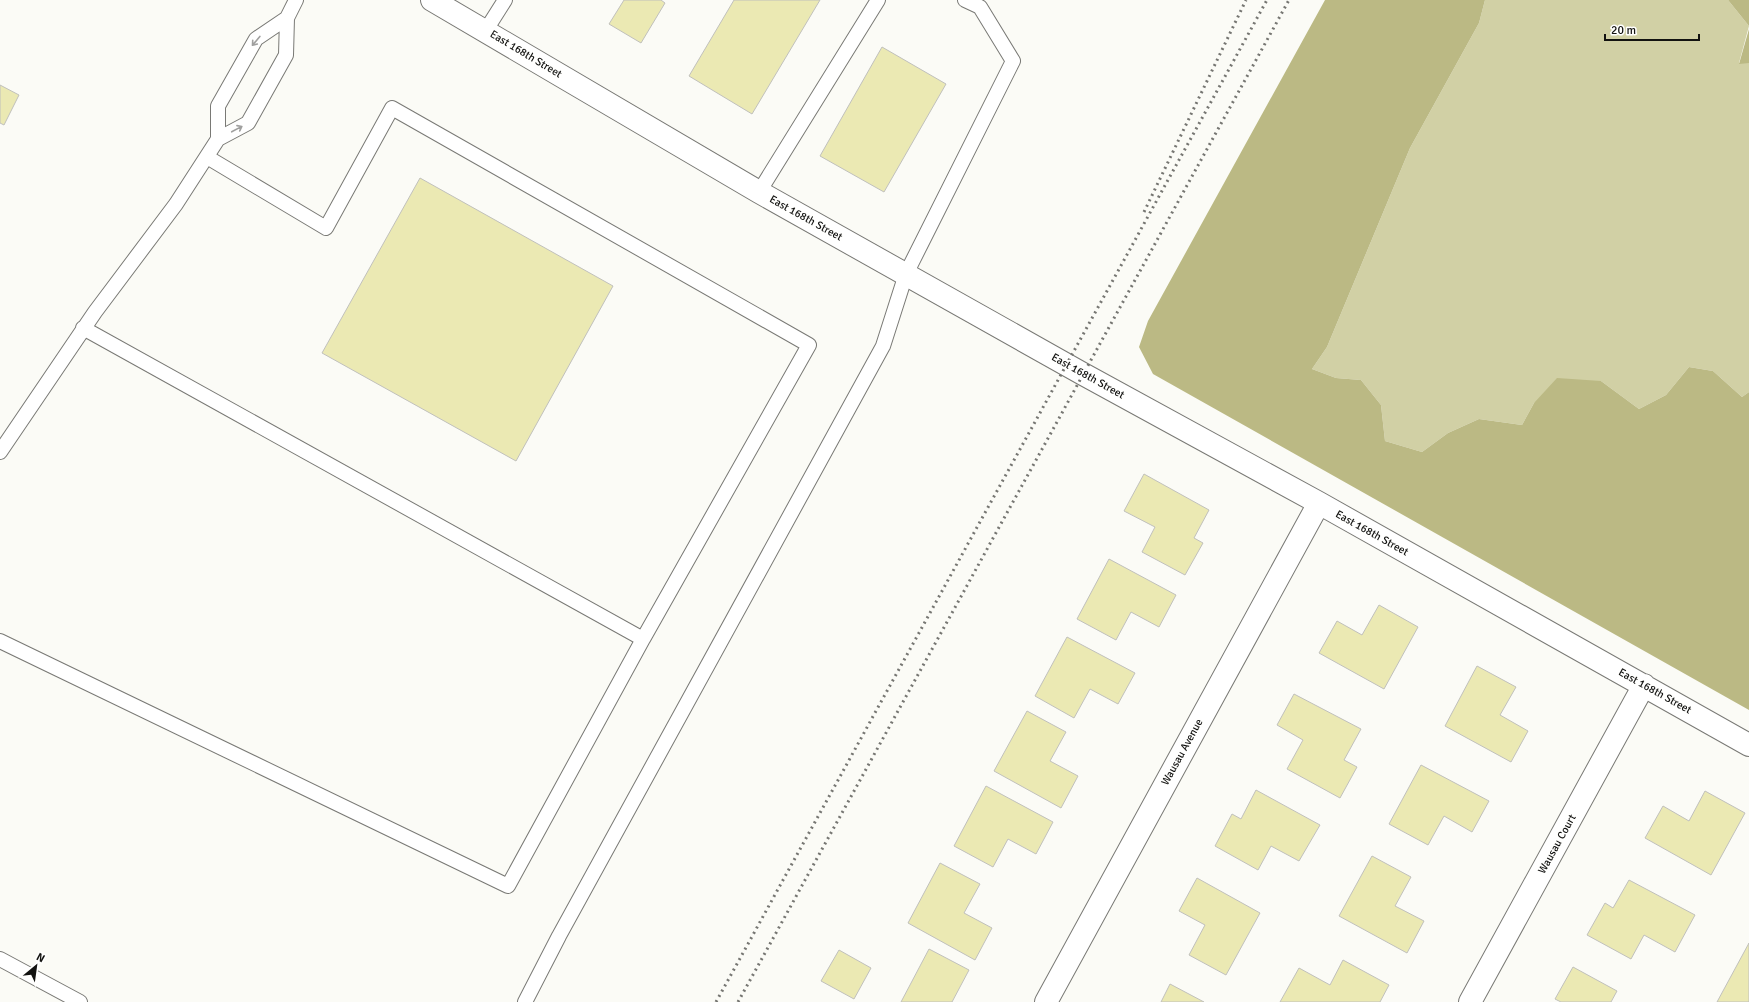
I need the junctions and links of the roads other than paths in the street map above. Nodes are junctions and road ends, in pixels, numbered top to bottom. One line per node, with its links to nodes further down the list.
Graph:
1 (296, 0): 6 (lane)
2 (505, 0): 7 (lane)
3 (878, 0): 10 (lane)
4 (965, 0): 11 (lane)
5 (440, 2): 7 (street, East 168th Street)
6 (287, 18): 8 (lane, one-way to 8); 8 (lane, one-way to 6)
7 (486, 30): 10 (street, East 168th Street)
8 (218, 139): 9 (lane)
9 (207, 157): 12 (lane); 15 (lane)
10 (759, 192): 11 (street, East 168th Street)
11 (906, 274): 14 (street, East 168th Street); 21 (lane)
12 (83, 328): 13 (lane); 15 (lane)
13 (0, 452)
14 (1319, 503): 17 (street, East 168th Street); 22 (street, Wausau Avenue)
15 (642, 639): 16 (lane)
16 (0, 641)
17 (1644, 685): 18 (street, East 168th Street); 23 (street, Wausau Court)
18 (1749, 745)
19 (0, 960): 20 (lane)
20 (80, 1002)
21 (525, 1002)
22 (1046, 1002)
23 (1470, 1002)

